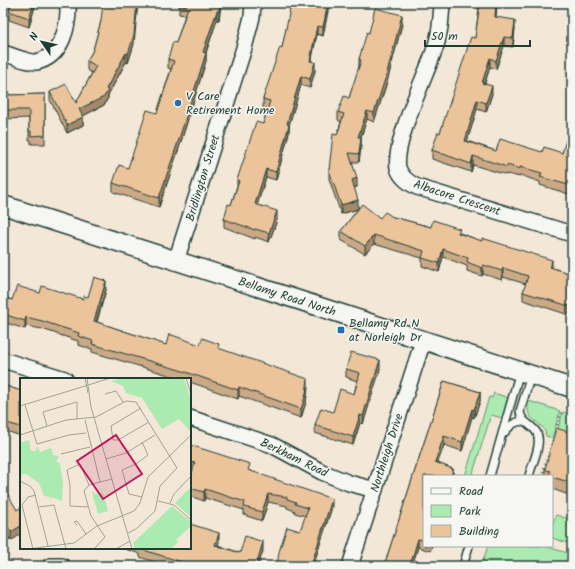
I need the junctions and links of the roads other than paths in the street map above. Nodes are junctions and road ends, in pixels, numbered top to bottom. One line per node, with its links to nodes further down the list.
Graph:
1 (68, 3): 4 (street)
2 (253, 3): 7 (street, Bridlington Street)
3 (442, 3): 6 (street, Albacore Crescent)
4 (3, 53)
5 (3, 205): 7 (street, Bellamy Road North)
6 (572, 234)
7 (176, 261): 8 (street, Bellamy Road North)
8 (423, 341): 10 (street, Bellamy Road North); 18 (street, Northleigh Drive)
9 (3, 360): 11 (street)
10 (525, 373): 12 (street, Bellamy Road North); 14 (lane); 15 (lane)
11 (62, 378)
12 (572, 388)
13 (191, 418): 18 (street, Berkham Road)
14 (524, 421): 15 (lane); 17 (lane)
15 (503, 433): 16 (lane)
16 (490, 475)
17 (529, 475)
18 (375, 490): 22 (street, Northleigh Drive)
19 (469, 547): 23 (lane)
20 (50, 566): 21 (street)
21 (62, 566)
22 (350, 566)
23 (463, 566)

